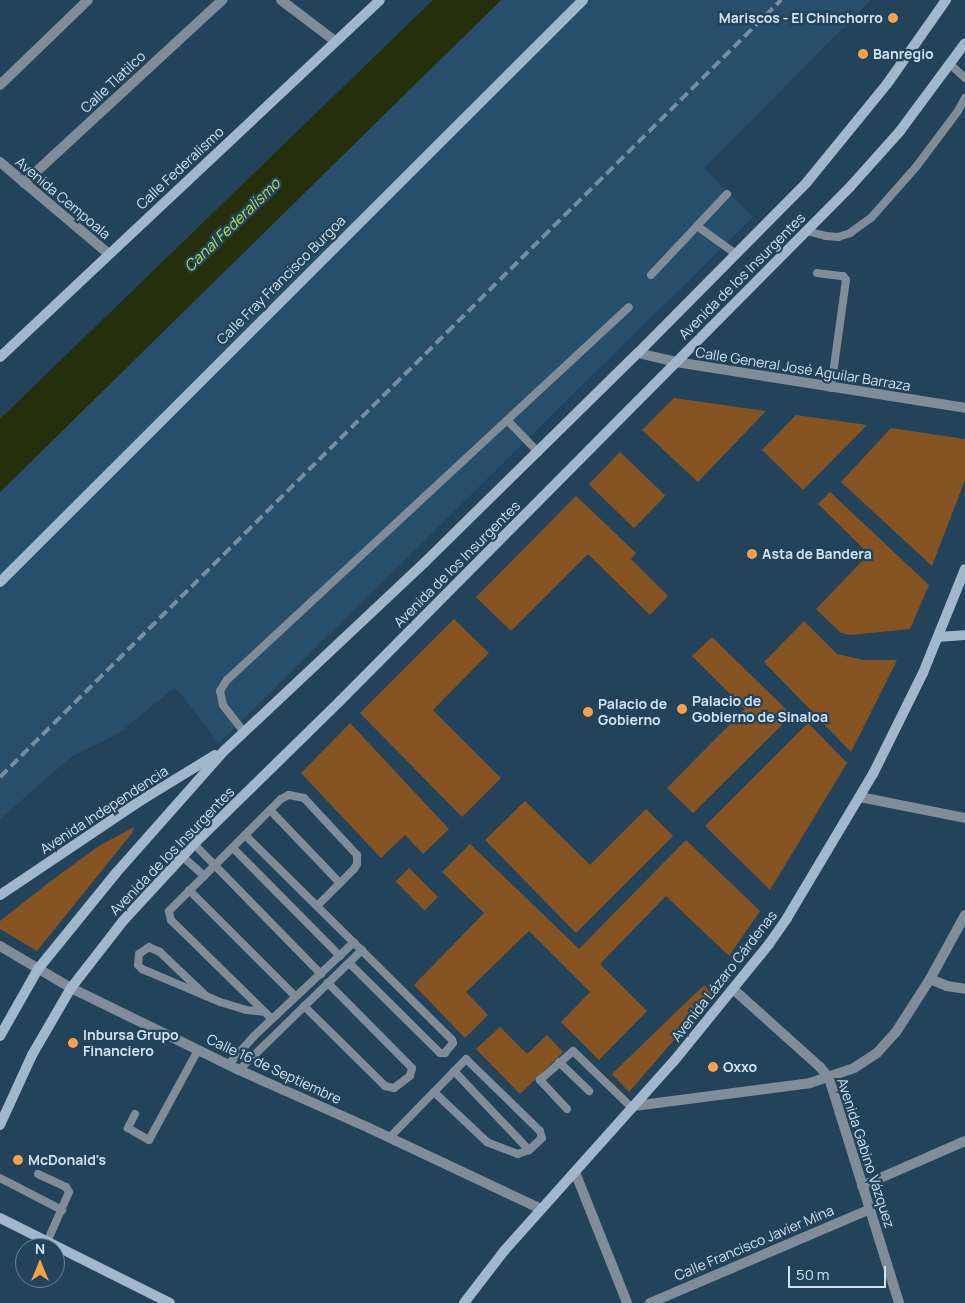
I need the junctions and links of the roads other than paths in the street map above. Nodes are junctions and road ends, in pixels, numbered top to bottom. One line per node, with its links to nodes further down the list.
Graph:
1 (88, 0): 13 (street)
2 (222, 0): 16 (street, Calle Tlatilco)
3 (281, 0): 9 (street)
4 (380, 0): 9 (main road, Calle Federalismo)
5 (582, 0): 33 (main road, Calle Fray Francisco Burgoa)
6 (946, 0): 8 (main road, Avenida de los Insurgentes)
7 (954, 0): 8 (main road)
8 (922, 34): 21 (main road, Avenida de los Insurgentes)
9 (335, 41): 20 (main road, Calle Federalismo)
10 (965, 43): 11 (main road, Avenida de los Insurgentes)
11 (950, 64): 12 (lane); 19 (main road, Avenida de los Insurgentes)
12 (965, 78)
13 (0, 85)
14 (965, 98): 19 (lane)
15 (0, 162): 16 (street, Avenida Cempoala)
16 (24, 183): 20 (street, Avenida Cempoala)
17 (727, 194): 18 (lane)
18 (697, 226): 21 (lane); 23 (lane)
19 (807, 230): 27 (main road, Avenida de los Insurgentes)
20 (109, 254): 26 (main road, Calle Federalismo)
21 (736, 254): 25 (main road, Avenida de los Insurgentes)
22 (817, 273): 28 (lane)
23 (651, 275)
24 (629, 308): 30 (lane)
25 (638, 353): 27 (street, Calle General José Aguilar Barraza); 31 (main road, Avenida de los Insurgentes)
26 (0, 357)
27 (676, 362): 28 (street, Calle General José Aguilar Barraza); 42 (main road, Avenida de los Insurgentes)
28 (831, 388): 29 (street, Calle General José Aguilar Barraza)
29 (965, 408)
30 (507, 420): 31 (lane); 36 (lane)
31 (538, 452): 36 (main road, Avenida de los Insurgentes)
32 (965, 569): 35 (main road, Avenida Lázaro Cárdenas)
33 (0, 582)
34 (965, 635): 35 (main road)
35 (938, 637): 38 (main road, Avenida Lázaro Cárdenas)
36 (244, 732): 37 (main road, Avenida de los Insurgentes)
37 (225, 750): 49 (main road, Avenida Independencia); 57 (main road, Avenida de los Insurgentes)
38 (860, 797): 40 (street); 62 (main road, Avenida Lázaro Cárdenas)
39 (270, 810): 41 (lane); 47 (lane); 47 (lane)
40 (965, 818)
41 (245, 835): 43 (lane); 50 (lane)
42 (194, 844): 44 (main road, Avenida de los Insurgentes); 45 (lane)
43 (233, 848): 45 (lane); 55 (lane)
44 (182, 856): 46 (lane); 61 (main road, Avenida de los Insurgentes)
45 (215, 865): 46 (lane); 58 (lane)
46 (204, 876): 48 (lane)
47 (340, 883): 50 (lane)
48 (189, 890): 65 (lane); 67 (lane)
49 (0, 895)
50 (317, 906): 52 (lane)
51 (965, 915): 59 (street)
52 (354, 942): 54 (lane); 55 (lane)
53 (0, 946): 57 (street, Calle 16 de Septiembre)
54 (362, 950): 56 (lane); 56 (lane)
55 (340, 956): 58 (lane)
56 (349, 963): 60 (lane)
57 (38, 970): 61 (street, Calle 16 de Septiembre); 69 (main road, Avenida de los Insurgentes)
58 (320, 974): 65 (lane)
59 (930, 979): 63 (street); 75 (street)
60 (328, 983): 66 (lane); 66 (lane)
61 (70, 988): 70 (street, Calle 16 de Septiembre); 81 (main road, Avenida de los Insurgentes)
62 (733, 989): 75 (street, Avenida Gabino Vázquez); 78 (main road, Avenida Lázaro Cárdenas)
63 (965, 989)
64 (206, 996): 64 (lane); 67 (lane)
65 (296, 997): 68 (lane)
66 (304, 1006): 73 (lane)
67 (264, 1012): 68 (lane)
68 (272, 1019): 72 (lane)
69 (0, 1036)
70 (198, 1050): 72 (street, Calle 16 de Septiembre); 80 (lane)
71 (559, 1062): 77 (lane); 78 (lane); 79 (lane)
72 (228, 1065): 73 (street, Calle 16 de Septiembre)
73 (239, 1070): 82 (street, Calle 16 de Septiembre)
74 (454, 1071): 76 (lane); 84 (lane); 84 (lane)
75 (829, 1078): 78 (street); 88 (street, Avenida Gabino Vázquez)
76 (434, 1092): 82 (lane); 84 (lane)
77 (589, 1092)
78 (633, 1107): 85 (main road, Avenida Lázaro Cárdenas)
79 (567, 1109)
80 (135, 1114)
81 (0, 1125)
82 (390, 1138): 89 (street, Calle 16 de Septiembre)
83 (965, 1141): 88 (street)
84 (529, 1150)
85 (575, 1172): 89 (main road, Avenida Lázaro Cárdenas); 98 (street)
86 (38, 1174): 91 (lane)
87 (0, 1178): 91 (lane)
88 (862, 1186): 90 (street, Avenida Gabino Vázquez)
89 (541, 1209): 97 (main road, Avenida Lázaro Cárdenas)
90 (870, 1209): 99 (street, Calle Francisco Javier Mina); 100 (street, Avenida Gabino Vázquez)
91 (62, 1210): 94 (lane)
92 (0, 1218): 93 (main road)
93 (39, 1238)
94 (49, 1238)
95 (65, 1251): 96 (main road)
96 (170, 1303)
97 (464, 1303)
98 (627, 1303)
99 (650, 1303)
100 (900, 1303)

